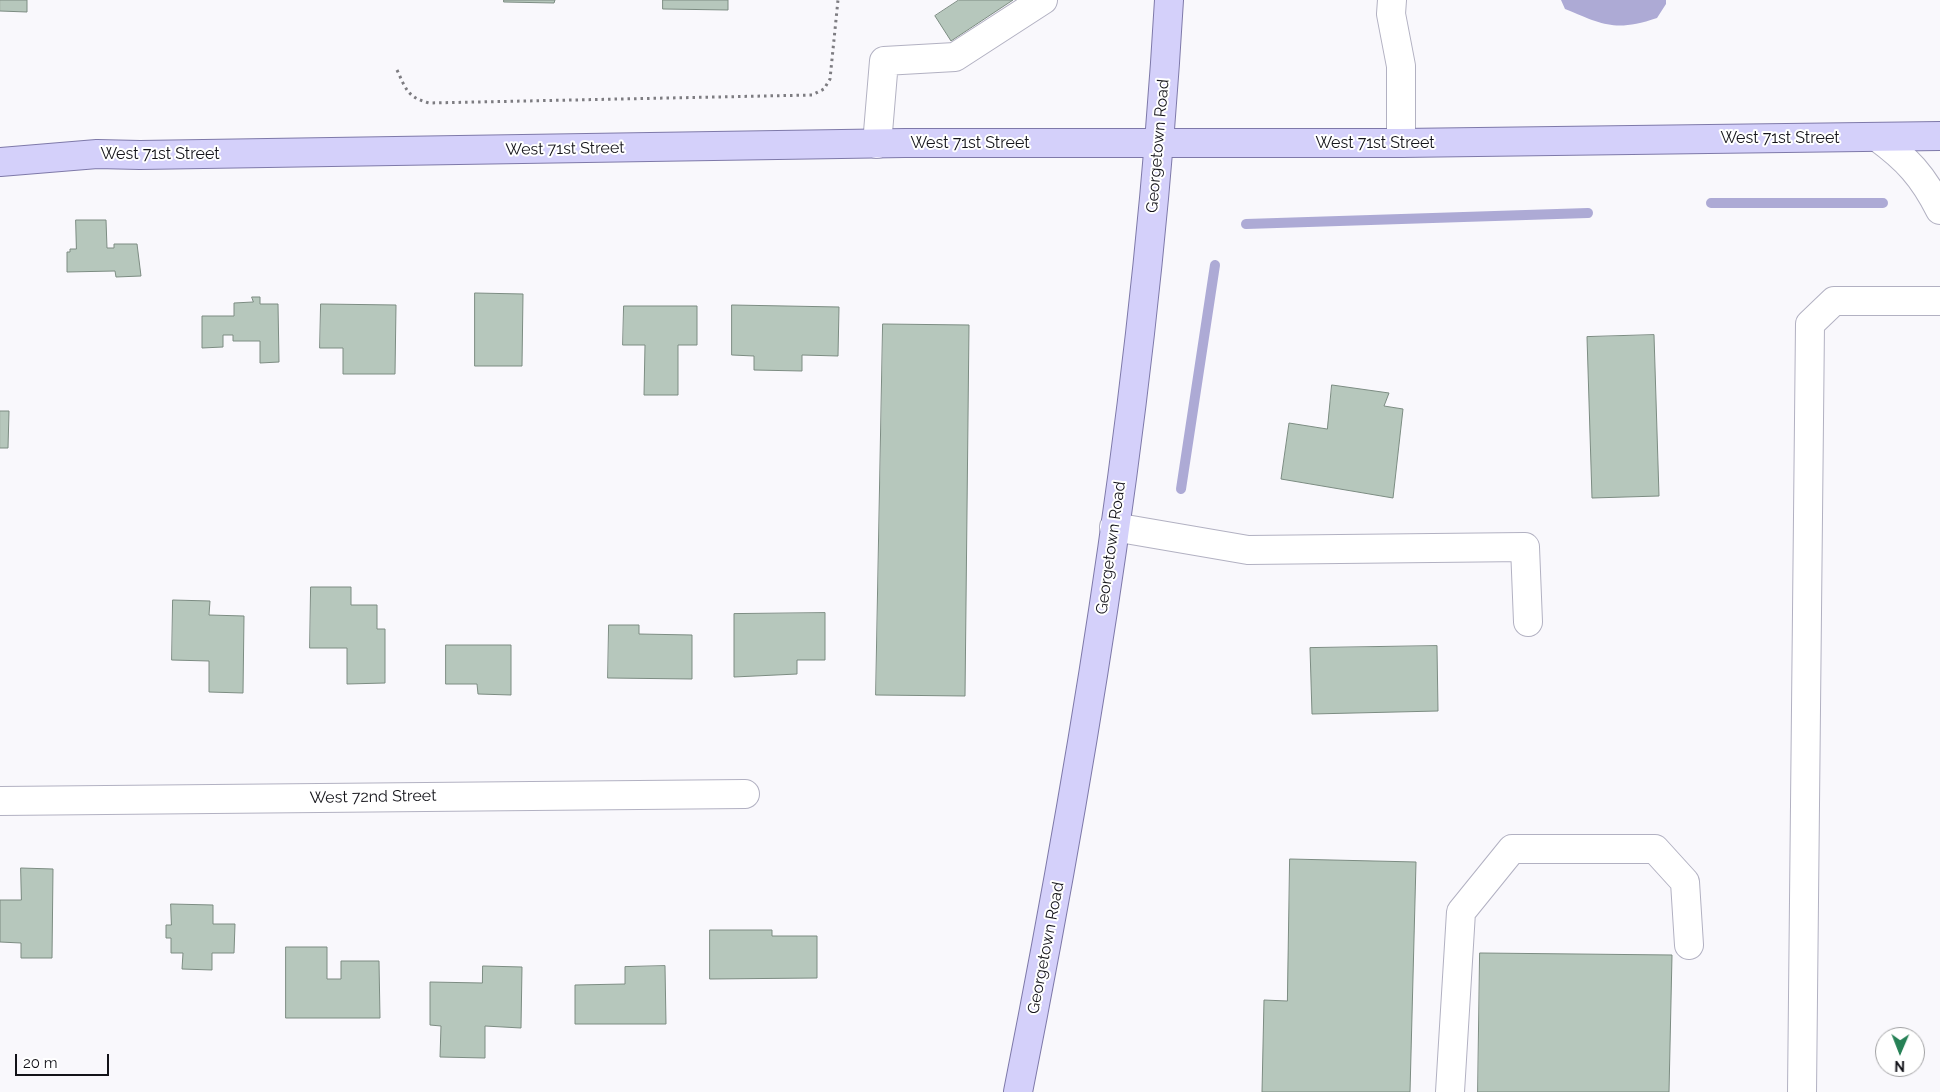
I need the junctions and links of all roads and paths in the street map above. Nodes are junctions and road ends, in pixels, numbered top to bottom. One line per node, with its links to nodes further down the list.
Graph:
1 (838, 0): 5 (path)
2 (1043, 0): 9 (street)
3 (1392, 0): 8 (street)
4 (1175, 5): 10 (main road, Georgetown Road)
5 (397, 70)
6 (1940, 136): 7 (main road, West 71st Street)
7 (1877, 137): 8 (main road, West 71st Street); 12 (street)
8 (1401, 143): 10 (main road, West 71st Street)
9 (877, 144): 10 (main road, West 71st Street); 11 (main road, West 71st Street)
10 (1158, 144): 14 (main road, Georgetown Road)
11 (0, 162)
12 (1940, 210)
13 (1940, 301): 21 (street)
14 (1114, 527): 15 (street); 19 (main road, Georgetown Road)
15 (1528, 622)
16 (745, 794): 17 (street, West 72nd Street)
17 (0, 801)
18 (1689, 945): 20 (street)
19 (1018, 1092)
20 (1450, 1092)
21 (1802, 1092)

